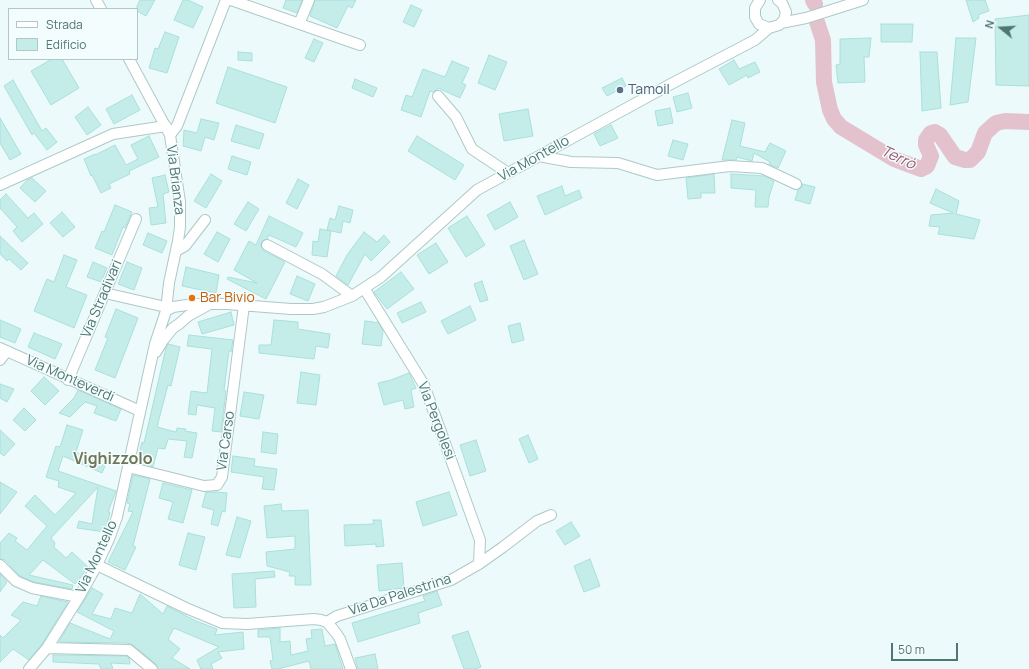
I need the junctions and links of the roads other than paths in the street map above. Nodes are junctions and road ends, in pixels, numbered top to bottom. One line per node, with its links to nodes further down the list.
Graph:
1 (226, 0): 16 (street)
2 (231, 0): 10 (street)
3 (309, 0): 10 (street)
4 (760, 0): 8 (street)
5 (863, 0): 7 (street, Via Montello)
6 (781, 3): 7 (street); 9 (street)
7 (806, 18): 9 (street, Via Montello)
8 (757, 22): 11 (street); 13 (street, Via Montello)
9 (782, 23): 11 (street, Via Montello)
10 (299, 24): 12 (street)
11 (769, 28): 13 (street, Via Montello)
12 (360, 45)
13 (736, 50): 17 (street, Via Montello)
14 (129, 60): 16 (street, Via Brianza)
15 (438, 96): 18 (street)
16 (168, 130): 20 (street); 24 (street, Via Brianza)
17 (539, 156): 18 (street, Via Montello); 19 (street)
18 (508, 173): 25 (street, Via Montello)
19 (796, 184)
20 (0, 185)
21 (136, 219): 26 (street, Via Stradivari)
22 (205, 220): 24 (street)
23 (267, 245): 27 (street)
24 (176, 251): 30 (street, Via Brianza)
25 (364, 288): 27 (street, Via Montello); 39 (street, Via Pergolesi)
26 (105, 293): 30 (street); 35 (street, Via Stradivari)
27 (352, 296): 29 (street, Via Montello)
28 (212, 304): 29 (street, Via Montello); 30 (street, Via Montello); 31 (street, Via Montello)
29 (244, 305): 37 (street, Via Carso)
30 (167, 309): 31 (street); 31 (street); 34 (street, Via Montello)
31 (180, 323): 34 (street, Via Montello)
32 (4, 350): 33 (street); 35 (street, Via Monteverdi)
33 (0, 360)
34 (152, 361): 36 (street, Via Montello)
35 (68, 380): 36 (street, Via Monteverdi)
36 (140, 411): 37 (street, Via Montello)
37 (128, 467): 40 (street, Via Montello)
38 (551, 515): 39 (street, Via Da Palestrina)
39 (479, 564): 43 (street, Via Da Palestrina)
40 (97, 565): 42 (street, Via Montello); 43 (street)
41 (0, 566): 42 (street)
42 (79, 597): 44 (street, Via Montello)
43 (328, 622): 47 (street)
44 (47, 648): 45 (street, Via Montello); 46 (street)
45 (29, 669)
46 (152, 669)
47 (351, 669)

